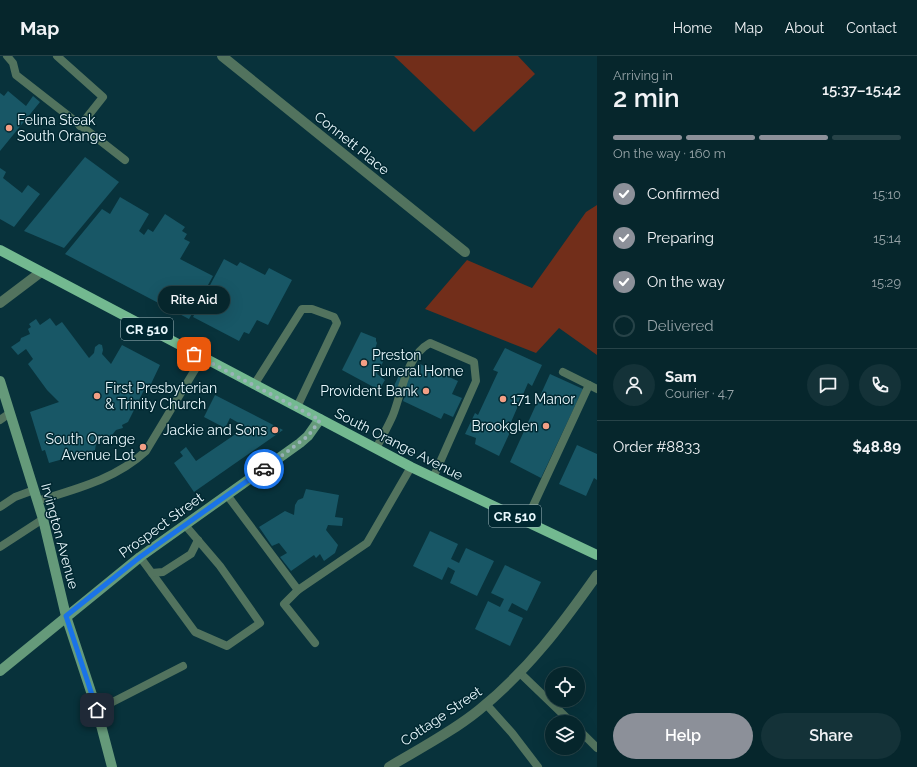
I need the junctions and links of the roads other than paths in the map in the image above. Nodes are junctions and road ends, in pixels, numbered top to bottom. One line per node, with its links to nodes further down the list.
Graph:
1 (7, 56): 4 (lane)
2 (57, 56): 4 (lane)
3 (222, 56): 7 (street, Connett Place)
4 (80, 126): 5 (lane)
5 (125, 160)
6 (0, 250): 8 (main road, South Orange Avenue / CR 510)
7 (465, 252)
8 (41, 272): 9 (street); 10 (main road, South Orange Avenue / CR 510)
9 (0, 303)
10 (202, 358): 13 (main road, South Orange Avenue / CR 510); 25 (lane)
11 (563, 372): 14 (lane)
12 (0, 381): 17 (main road, Irvington Avenue)
13 (254, 385): 16 (main road, South Orange Avenue / CR 510); 16 (lane)
14 (589, 385): 15 (lane); 28 (lane)
15 (597, 389)
16 (297, 407): 19 (main road, South Orange Avenue / CR 510)
17 (10, 413): 18 (lane); 23 (main road, Irvington Avenue)
18 (0, 420)
19 (320, 420): 20 (main road, South Orange Avenue / CR 510); 24 (main road, Prospect Street)
20 (376, 449): 21 (main road, South Orange Avenue / CR 510); 22 (lane)
21 (411, 467): 22 (main road, South Orange Avenue / CR 510); 36 (lane)
22 (433, 478): 28 (main road, South Orange Avenue / CR 510)
23 (34, 490): 25 (main road, Irvington Avenue); 26 (lane)
24 (227, 495): 29 (main road, Prospect Street); 36 (lane)
25 (37, 501): 27 (main road, Irvington Avenue)
26 (0, 506)
27 (43, 519): 31 (lane); 37 (main road, Irvington Avenue)
28 (526, 521): 32 (main road, South Orange Avenue / CR 510)
29 (185, 525): 30 (lane); 33 (main road, Prospect Street)
30 (198, 540): 34 (lane); 34 (lane)
31 (0, 547)
32 (597, 555)
33 (140, 557): 34 (lane); 37 (main road, Prospect Street)
34 (152, 573)
35 (597, 575): 41 (street, Cottage Street)
36 (298, 590): 38 (lane)
37 (66, 616): 40 (main road, Prospect Street); 43 (main road, Irvington Avenue)
38 (315, 643)
39 (183, 666): 43 (lane)
40 (0, 671)
41 (520, 673): 42 (street, Cottage Street); 44 (lane)
42 (486, 704): 48 (street, Cottage Street); 49 (lane)
43 (97, 710): 47 (main road, Irvington Avenue)
44 (564, 715)
45 (585, 736): 46 (lane)
46 (597, 748)
47 (112, 767)
48 (389, 767)
49 (538, 767)

